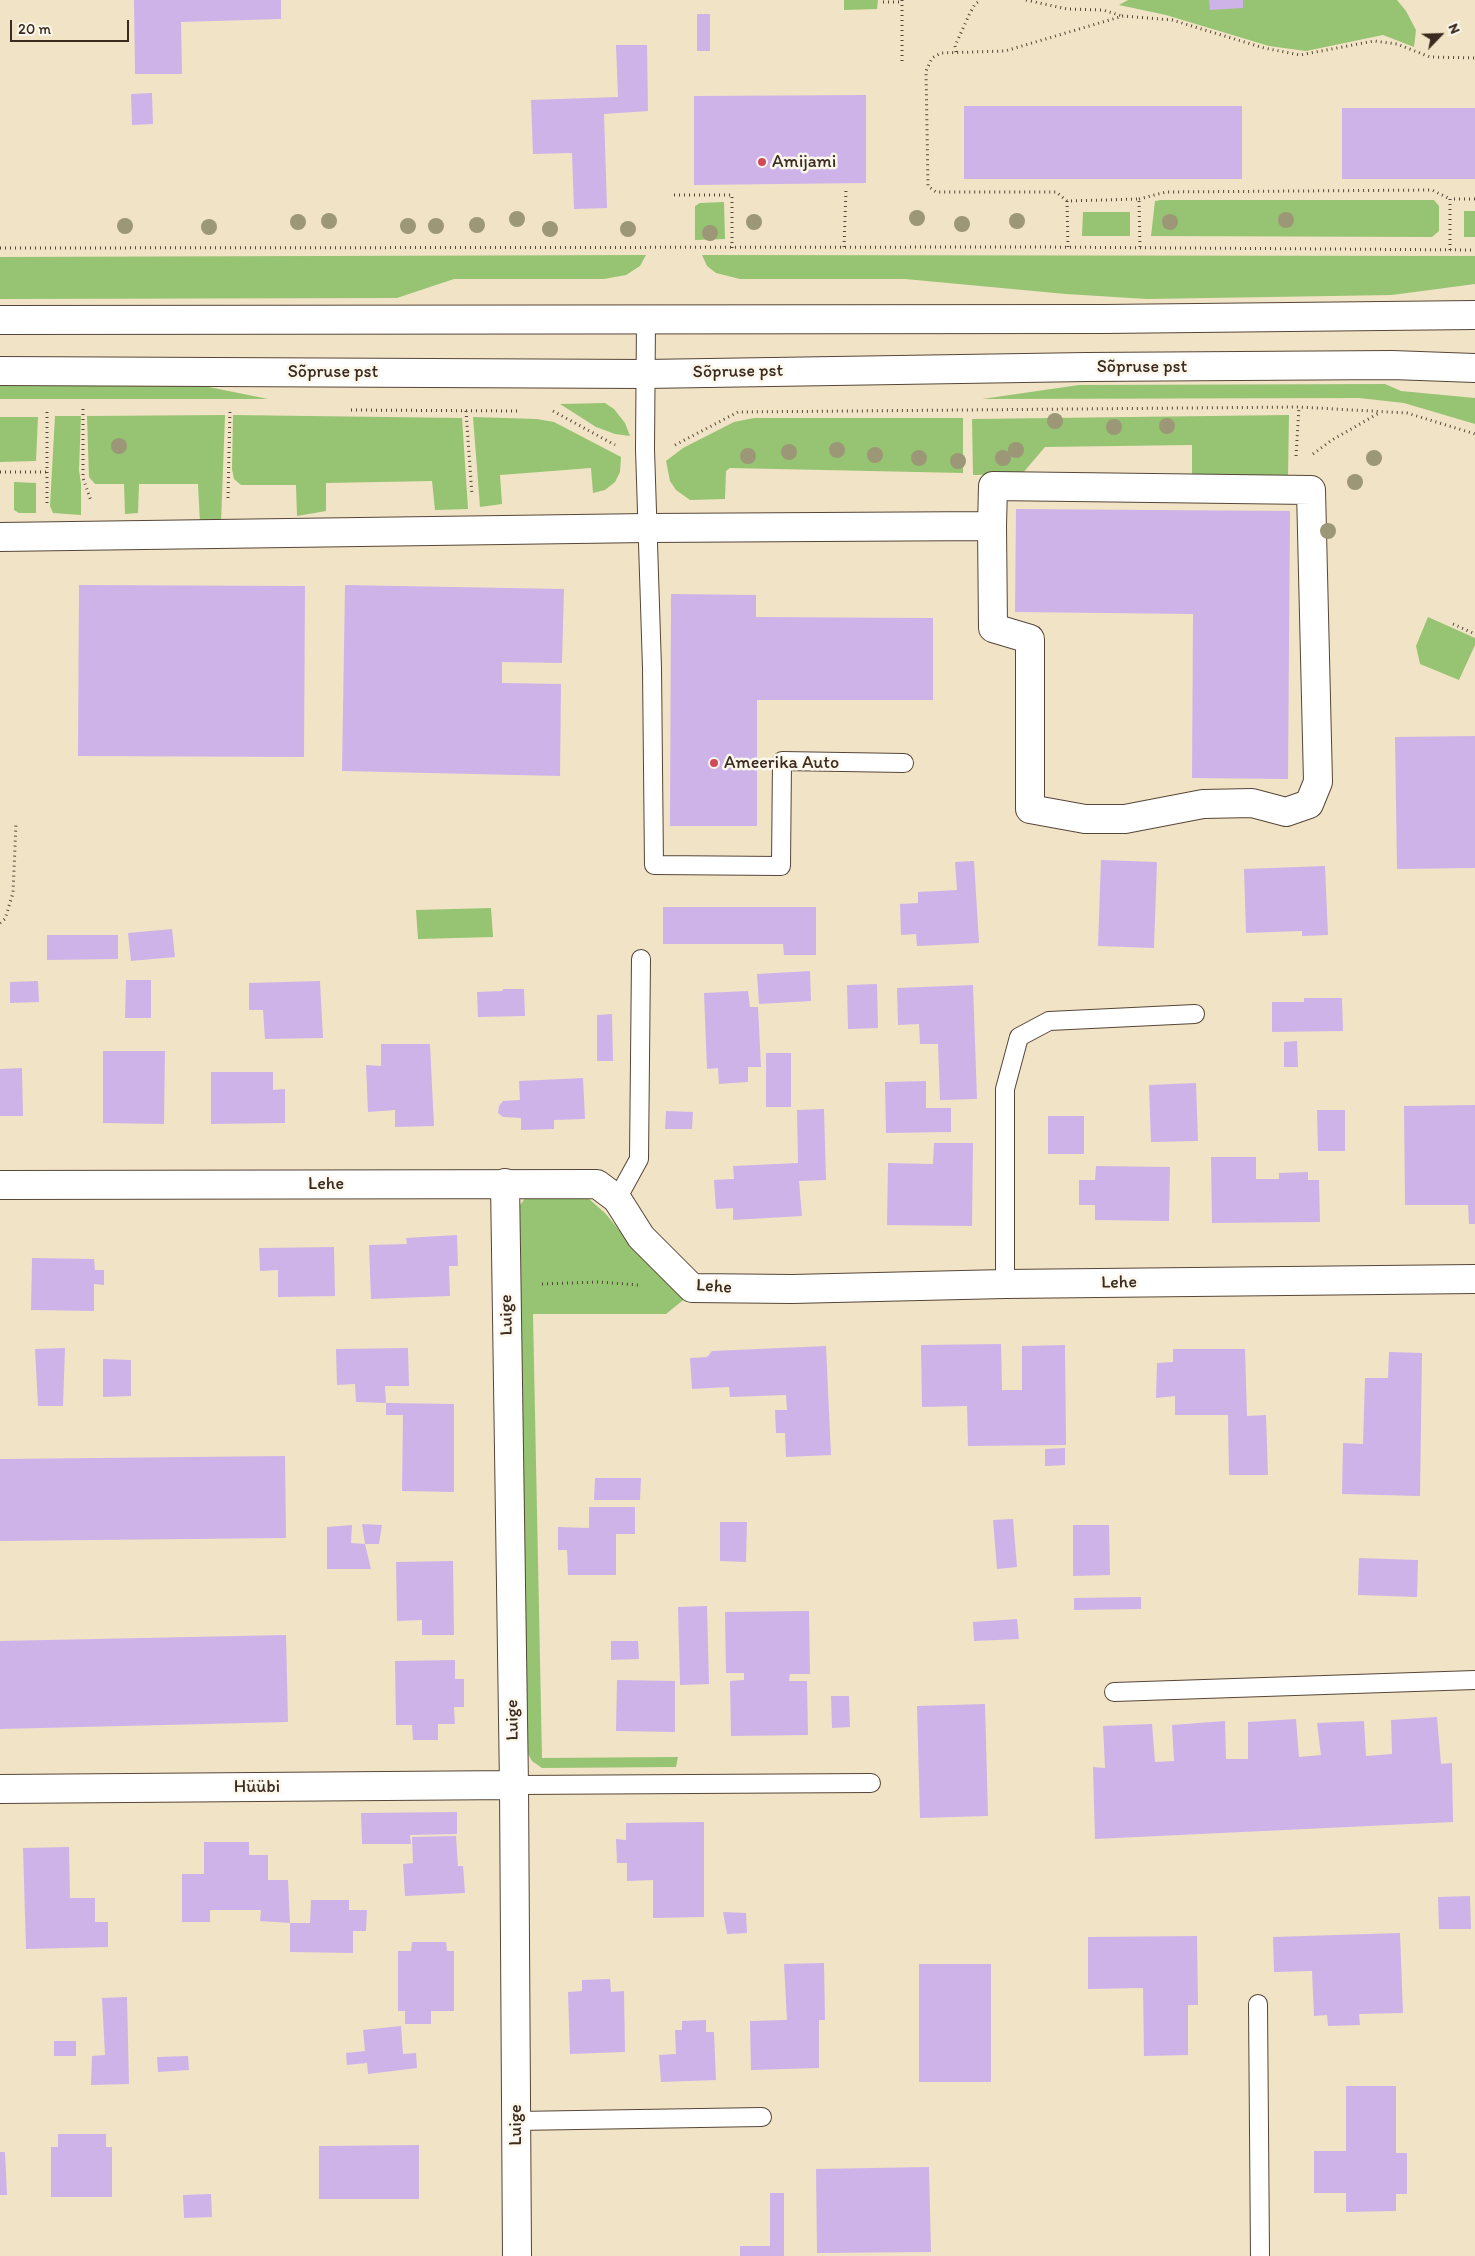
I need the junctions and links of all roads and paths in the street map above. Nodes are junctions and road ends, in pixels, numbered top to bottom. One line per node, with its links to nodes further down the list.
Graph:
1 (981, 0): 6 (path)
2 (1026, 0): 5 (path)
3 (902, 1): 4 (path); 8 (path)
4 (883, 2)
5 (1122, 16): 6 (path); 7 (path)
6 (956, 52): 14 (path)
7 (1475, 58)
8 (902, 64)
9 (846, 190): 15 (path)
10 (674, 195): 18 (path)
11 (1139, 199): 12 (path); 14 (path); 19 (path)
12 (1450, 199): 13 (path); 20 (path)
13 (1475, 199)
14 (1067, 201): 16 (path)
15 (844, 247): 16 (path); 18 (path)
16 (1068, 247): 19 (path)
17 (0, 248): 18 (path)
18 (732, 248)
19 (1140, 248): 20 (path)
20 (1450, 250): 21 (path)
21 (1475, 250)
22 (1475, 315): 24 (street)
23 (0, 320): 24 (street)
24 (646, 320): 27 (lane)
25 (1475, 368): 27 (street, Sõpruse pst)
26 (0, 371): 27 (street, Sõpruse pst)
27 (645, 374): 48 (lane)
28 (1299, 407): 40 (path); 43 (path); 46 (path)
29 (38, 408): 30 (path)
30 (47, 408): 31 (path); 45 (path)
31 (55, 408)
32 (93, 409): 51 (path)
33 (220, 409): 34 (path)
34 (230, 409): 35 (path); 50 (path)
35 (239, 409)
36 (349, 410): 37 (path)
37 (466, 411): 38 (path); 49 (path)
38 (525, 411)
39 (545, 411): 42 (path)
40 (1381, 412): 41 (path); 46 (path)
41 (1475, 434)
42 (620, 447)
43 (668, 449)
44 (0, 472): 45 (path)
45 (47, 472): 53 (path)
46 (1303, 483): 47 (street); 47 (street)
47 (992, 526): 48 (street)
48 (648, 528): 49 (street); 56 (lane)
49 (474, 530): 50 (street)
50 (228, 534): 51 (street)
51 (104, 535): 53 (street)
52 (0, 537): 53 (street)
53 (46, 537)
54 (1453, 624): 55 (path)
55 (1475, 634)
56 (904, 763)
57 (16, 823): 58 (path)
58 (0, 923)
59 (641, 959): 63 (lane)
60 (1195, 1014): 65 (lane)
61 (505, 1183): 62 (street, Lehe); 63 (street, Lehe); 66 (street, Luige)
62 (0, 1185)
63 (617, 1199): 67 (street, Lehe)
64 (1475, 1279): 65 (street, Lehe)
65 (1005, 1284): 67 (street, Lehe)
66 (506, 1286): 67 (path); 71 (street, Luige)
67 (692, 1288)
68 (1475, 1680): 69 (lane)
69 (1114, 1692)
70 (871, 1783): 71 (lane)
71 (514, 1785): 72 (street, Hüübi); 75 (street, Luige)
72 (0, 1788)
73 (1258, 2004): 77 (lane)
74 (762, 2117): 75 (lane)
75 (516, 2121): 76 (street, Luige)
76 (517, 2256)
77 (1260, 2256)

